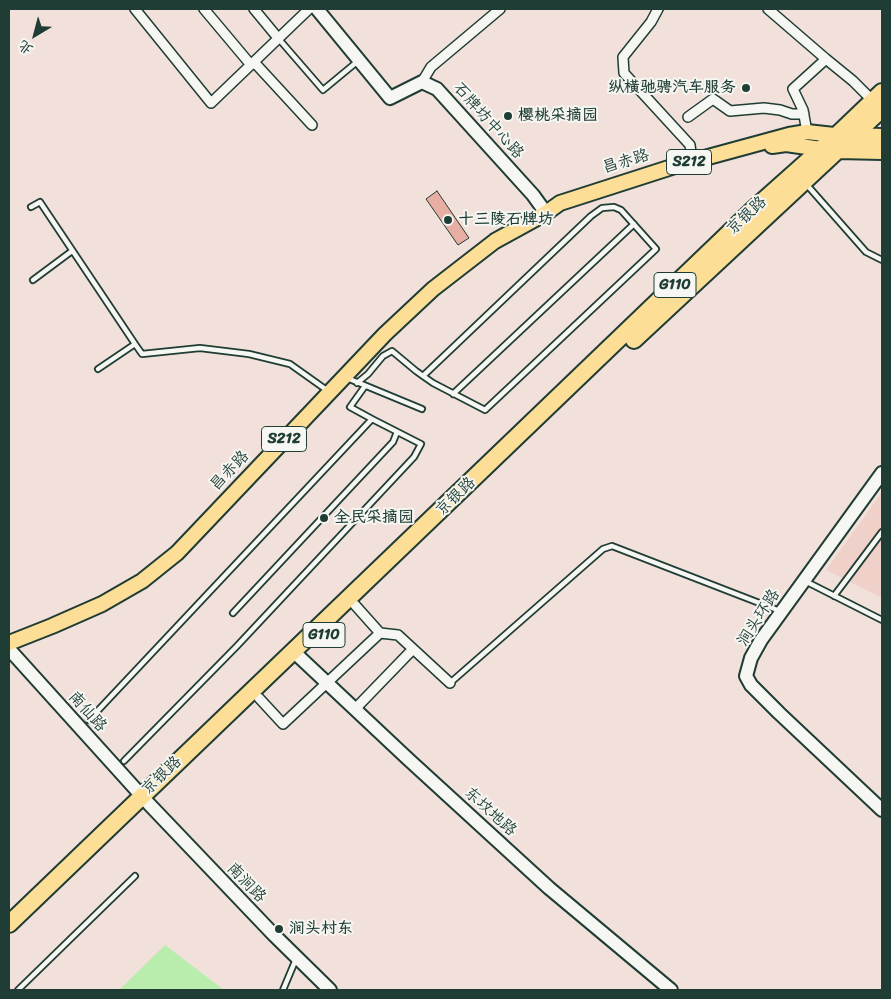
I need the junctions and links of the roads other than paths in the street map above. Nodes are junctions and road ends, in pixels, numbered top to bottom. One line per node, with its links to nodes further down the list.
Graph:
1 (135, 9): 12 (street)
2 (204, 9): 12 (street)
3 (254, 9): 9 (street)
4 (308, 9): 9 (street)
5 (317, 9): 11 (street)
6 (500, 9): 13 (street)
7 (658, 9): 24 (street)
8 (768, 9): 10 (street)
9 (278, 38): 11 (lane); 12 (street)
10 (826, 59): 14 (street); 15 (street)
11 (359, 60): 13 (street)
12 (252, 63): 17 (street)
13 (422, 82): 27 (street, 石牌坊中心路)
14 (879, 101): 19 (highway, 京银路 / G110); 21 (highway, 京银路 / G110)
15 (804, 114): 16 (street); 18 (street)
16 (688, 117)
17 (312, 125)
18 (807, 132): 21 (main road, 昌赤路 / S212); 24 (main road, 昌赤路 / S212)
19 (854, 136): 20 (highway); 21 (highway, 京银路 / G110)
20 (882, 137)
21 (838, 143): 22 (highway, 京银路 / G110); 23 (highway); 25 (highway, 京银路 / G110)
22 (820, 150): 27 (main road, 昌赤路 / S212); 43 (highway, 京银路 / G110)
23 (882, 151)
24 (692, 161): 27 (main road, 昌赤路 / S212)
25 (804, 182): 30 (lane); 43 (highway, 京银路 / G110)
26 (31, 207): 29 (lane)
27 (546, 213): 35 (main road, 昌赤路 / S212)
28 (634, 224): 34 (lane); 39 (lane); 39 (lane)
29 (72, 251): 31 (lane); 32 (lane)
30 (882, 260)
31 (33, 280)
32 (136, 344): 33 (lane); 38 (lane)
33 (98, 369)
34 (423, 376): 36 (lane); 39 (lane)
35 (343, 377): 36 (lane); 38 (main road, 昌赤路 / S212)
36 (357, 383): 37 (lane)
37 (365, 386): 40 (lane); 41 (lane)
38 (329, 392): 54 (main road, 昌赤路 / S212)
39 (453, 394)
40 (422, 409)
41 (372, 419): 42 (lane); 62 (lane)
42 (397, 432): 51 (lane); 63 (lane)
43 (520, 440): 44 (highway, 京银路 / G110)
44 (496, 463): 49 (highway, 京银路 / G110); 57 (highway, 京银路 / G110)
45 (882, 473): 47 (street, 涧头环路)
46 (882, 532): 48 (lane)
47 (804, 581): 48 (lane); 50 (street, 涧头环路)
48 (834, 596): 52 (lane)
49 (355, 606): 53 (street); 57 (highway, 京银路 / G110)
50 (781, 612): 59 (lane); 65 (street, 涧头环路)
51 (233, 613)
52 (882, 620)
53 (380, 633): 56 (street); 58 (street)
54 (9, 643)
55 (9, 649): 64 (street, 南仙路)
56 (413, 649): 59 (street); 61 (street)
57 (297, 655): 58 (street, 东坟地路); 60 (highway, 京银路 / G110); 64 (highway, 京银路 / G110)
58 (327, 683): 60 (street); 61 (street, 东坟地路)
59 (450, 683)
60 (259, 698): 64 (highway, 京银路 / G110)
61 (355, 709): 73 (street, 东坟地路)
62 (89, 720)
63 (124, 761)
64 (145, 800): 67 (highway, 京银路 / G110); 68 (highway, 京银路 / G110); 69 (street, 南涧路)
65 (882, 810)
66 (135, 876): 70 (lane)
67 (9, 924)
68 (9, 938)
69 (296, 958): 71 (lane); 72 (street, 南涧路)
70 (18, 990)
71 (283, 990)
72 (330, 990)
73 (671, 990)

